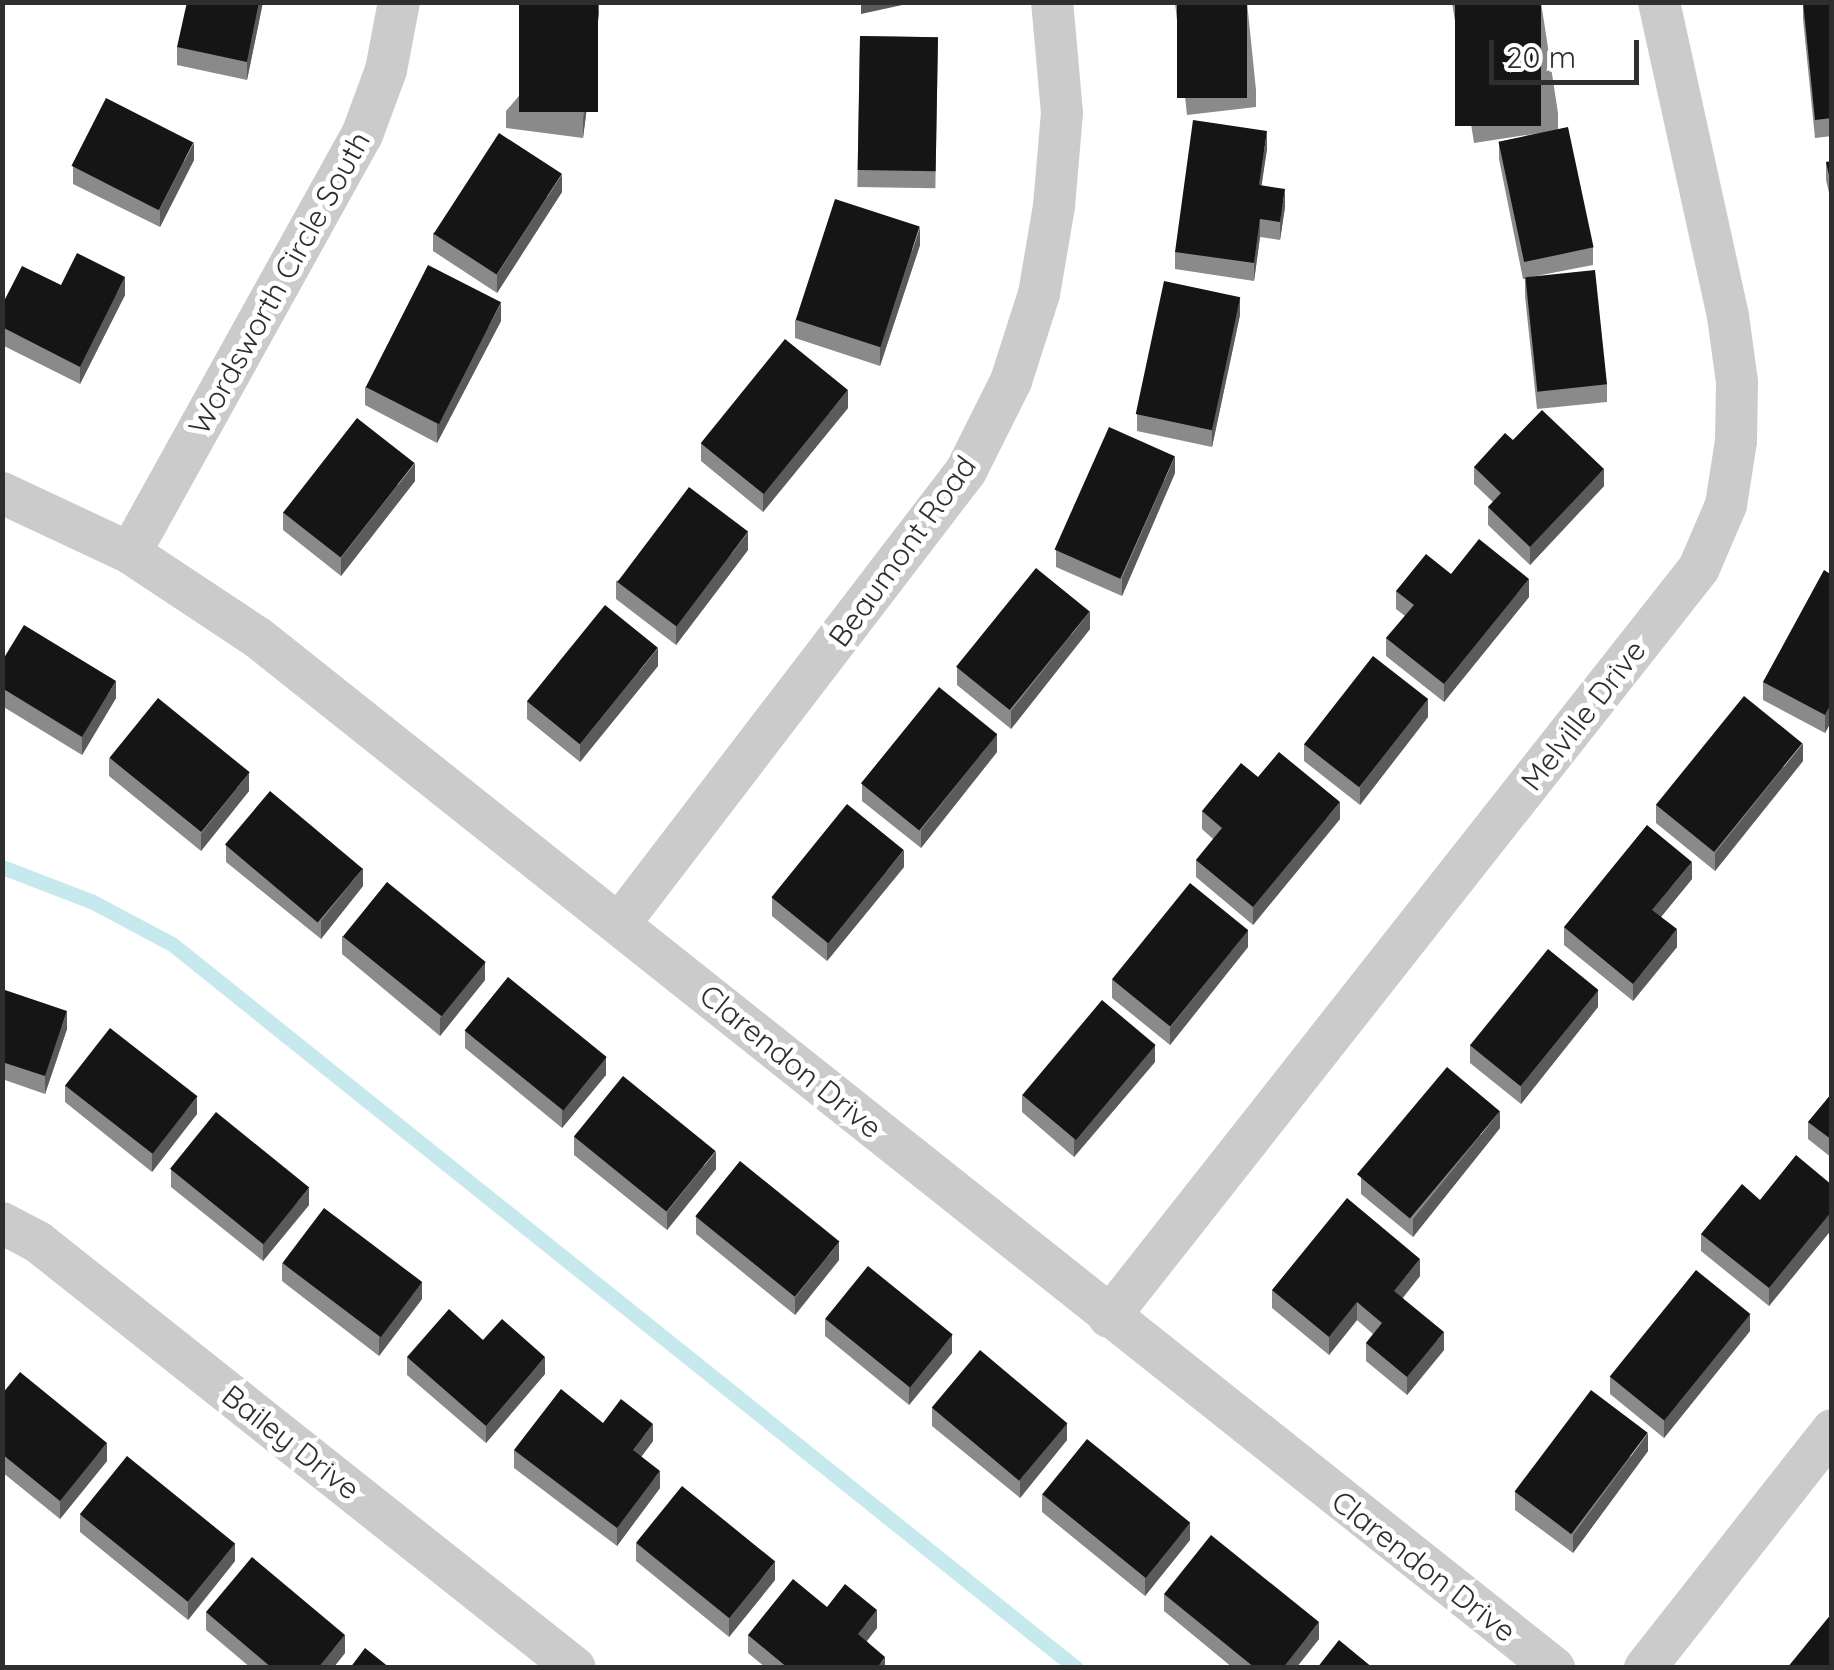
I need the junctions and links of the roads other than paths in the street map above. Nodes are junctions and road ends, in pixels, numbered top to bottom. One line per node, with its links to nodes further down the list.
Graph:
1 (399, 2): 5 (street, Wordsworth Circle South)
2 (1052, 2): 6 (street, Beaumont Road)
3 (1659, 2): 8 (street, Melville Drive)
4 (2, 493): 5 (street, Clarendon Drive)
5 (130, 553): 6 (street, Clarendon Drive)
6 (620, 923): 8 (street, Clarendon Drive)
7 (2, 1223): 10 (street, Bailey Drive)
8 (1109, 1317): 11 (street, Clarendon Drive)
9 (1832, 1430): 12 (street)
10 (576, 1668)
11 (1554, 1668)
12 (1645, 1668)

